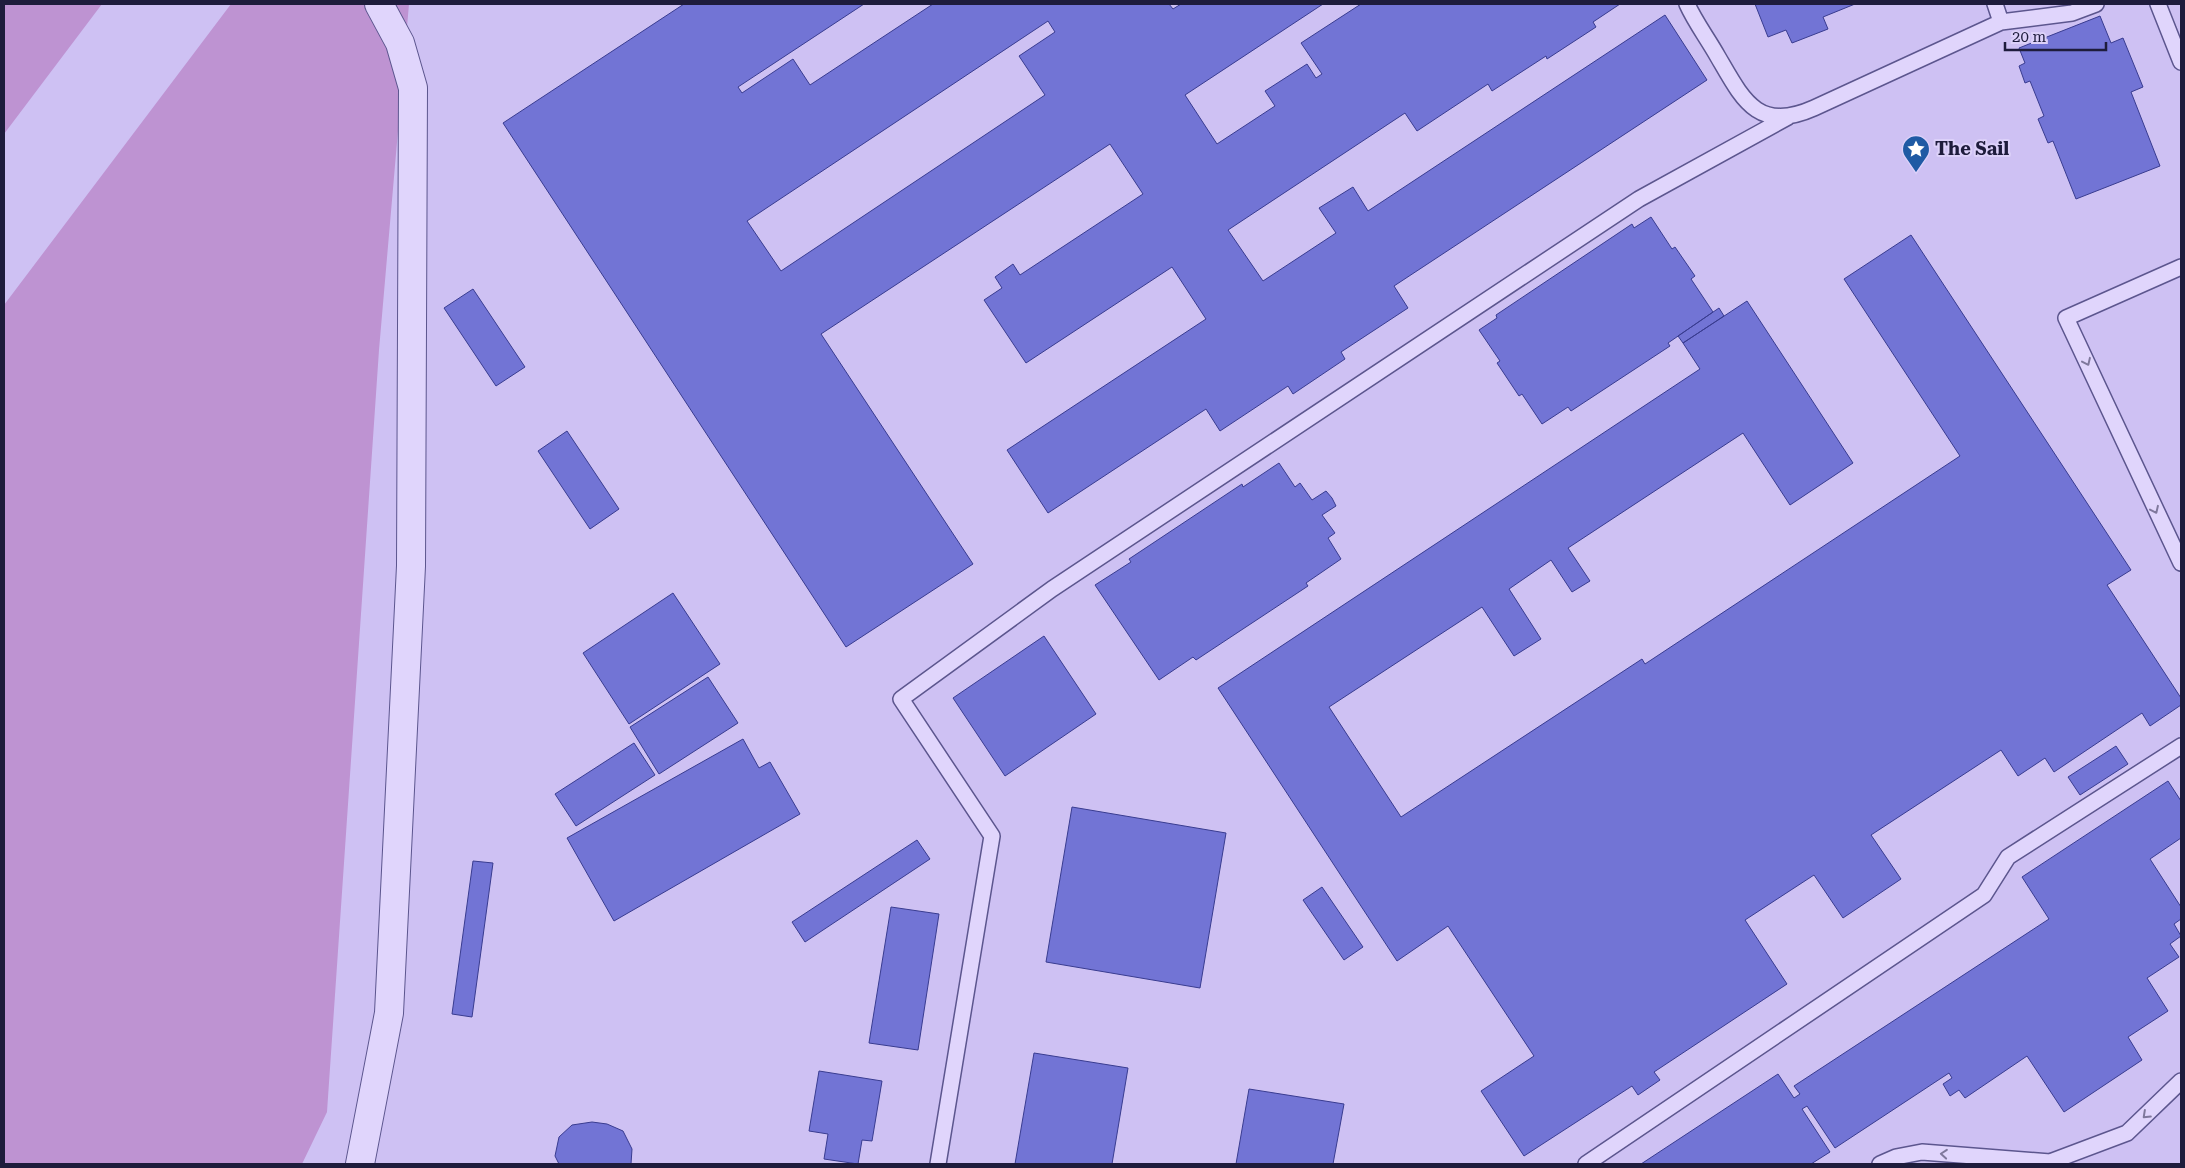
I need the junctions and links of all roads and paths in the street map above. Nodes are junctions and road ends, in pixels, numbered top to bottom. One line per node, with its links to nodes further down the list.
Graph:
1 (379, 4): 13 (street)
2 (1687, 4): 8 (lane)
3 (1994, 4): 6 (lane)
4 (2096, 4): 6 (lane)
5 (2158, 4): 7 (lane)
6 (2001, 22): 8 (lane)
7 (2181, 62)
8 (1788, 117): 14 (lane)
9 (2181, 267): 10 (lane, one-way to 10)
10 (2181, 563)
11 (2181, 746): 15 (lane)
12 (2181, 1081): 16 (lane, one-way to 16)
13 (360, 1164)
14 (938, 1164)
15 (1586, 1164)
16 (1880, 1164)

